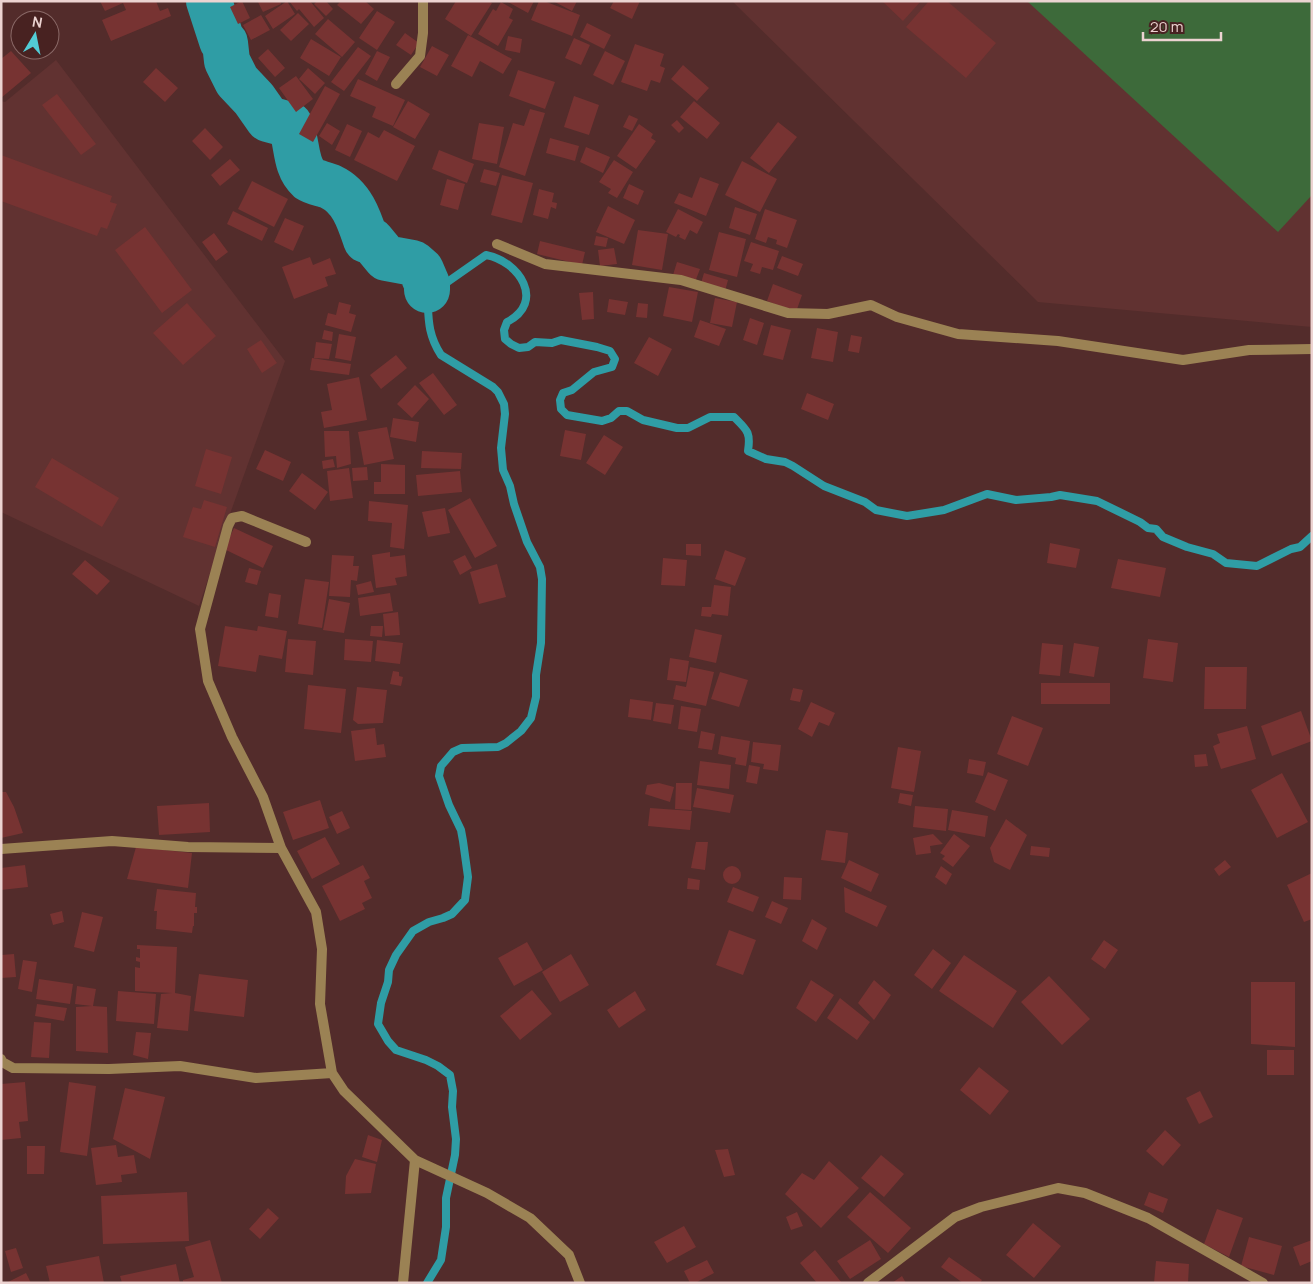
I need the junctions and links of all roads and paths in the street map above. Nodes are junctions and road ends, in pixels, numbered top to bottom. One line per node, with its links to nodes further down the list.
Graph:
1 (423, 1): 2 (street)
2 (396, 84)
3 (497, 244): 4 (street)
4 (1312, 349)
5 (306, 542): 6 (street)
6 (281, 848): 7 (street); 9 (street)
7 (1, 849)
8 (1, 1059): 9 (street)
9 (332, 1073): 10 (street)
10 (415, 1160): 11 (street); 12 (street)
11 (402, 1283)
12 (580, 1283)
13 (868, 1283): 14 (street)
14 (1263, 1283)

